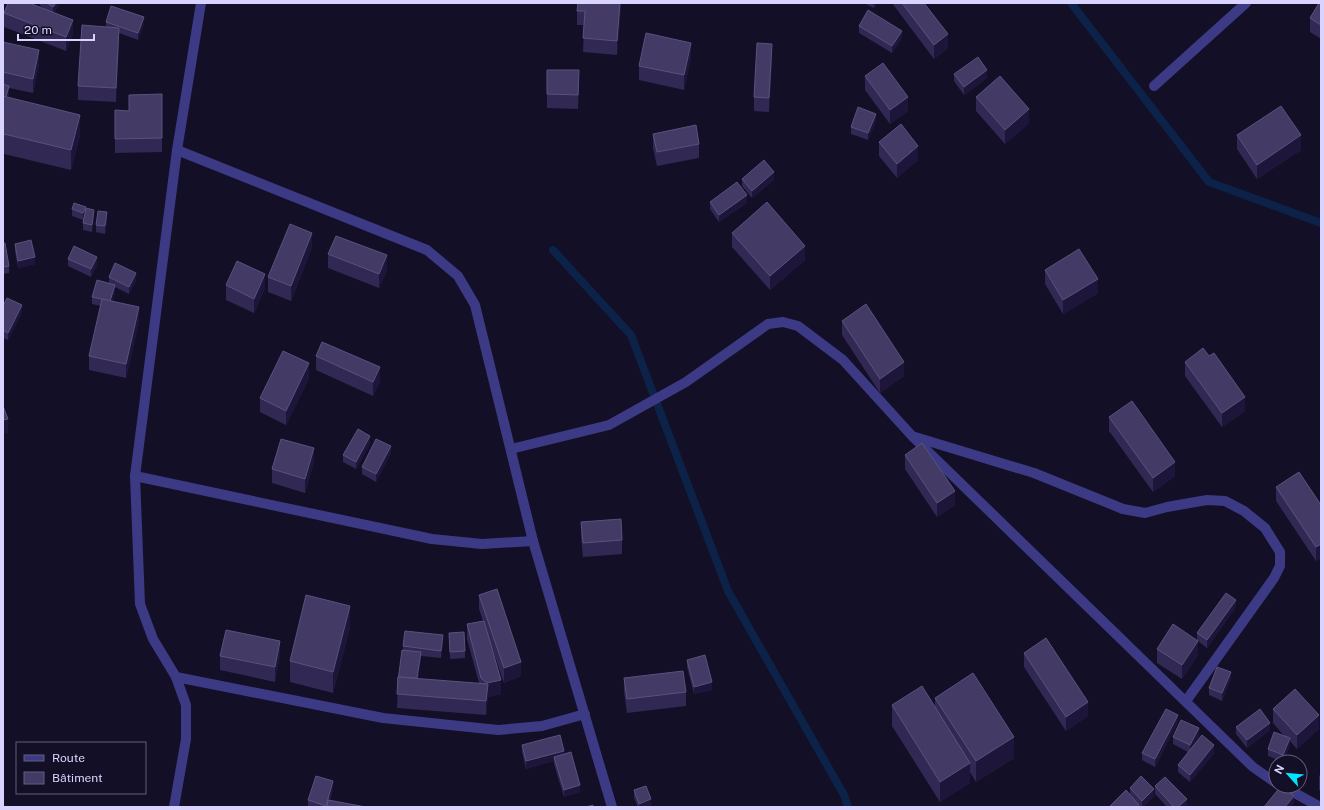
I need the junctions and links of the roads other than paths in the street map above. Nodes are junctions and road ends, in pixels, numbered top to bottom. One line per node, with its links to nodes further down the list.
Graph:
1 (201, 3): 4 (street)
2 (1246, 3): 3 (street)
3 (1154, 86)
4 (177, 150): 6 (street); 7 (street)
5 (913, 437): 6 (street); 10 (street); 10 (street)
6 (511, 449): 8 (street)
7 (135, 476): 8 (street); 9 (street)
8 (533, 541): 11 (street)
9 (176, 677): 11 (street); 15 (street)
10 (1186, 701): 12 (street)
11 (586, 714): 16 (street)
12 (1268, 777)
13 (1295, 794): 14 (street)
14 (1313, 805)
15 (174, 807)
16 (612, 807)

